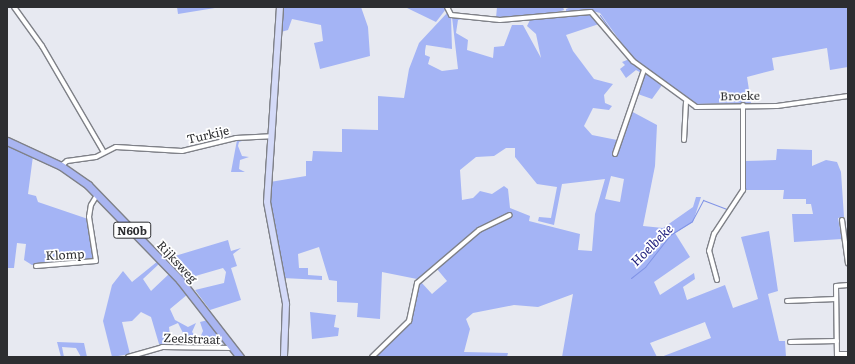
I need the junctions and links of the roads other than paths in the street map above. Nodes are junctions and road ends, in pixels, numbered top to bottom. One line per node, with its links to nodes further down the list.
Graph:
1 (14, 7): 11 (street)
2 (280, 7): 8 (main road)
3 (447, 7): 4 (street, Broeke)
4 (644, 70): 6 (street, Broeke); 12 (street)
5 (848, 96): 7 (street, Broeke)
6 (686, 102): 7 (street, Broeke); 9 (street)
7 (743, 104): 19 (street)
8 (271, 136): 11 (street, Turkije); 30 (main road)
9 (684, 140)
10 (7, 141): 13 (main road, Rijksweg / N60b)
11 (103, 151): 13 (street, Turkije)
12 (616, 154)
13 (61, 166): 14 (main road, Rijksweg / N60b)
14 (97, 195): 18 (street, Klomp); 25 (main road, Rijksweg / N60b)
15 (510, 215): 31 (street)
16 (842, 220): 17 (street)
17 (847, 264)
18 (36, 266)
19 (717, 280)
20 (848, 285): 21 (street)
21 (836, 299): 22 (street); 23 (street)
22 (787, 301)
23 (837, 341): 24 (street); 27 (street)
24 (790, 342)
25 (233, 348): 28 (street, Zeelstraat); 29 (main road, Rijksweg / N60b)
26 (848, 354): 27 (street)
27 (837, 356)
28 (128, 357)
29 (240, 357)
30 (284, 357)
31 (372, 357)

